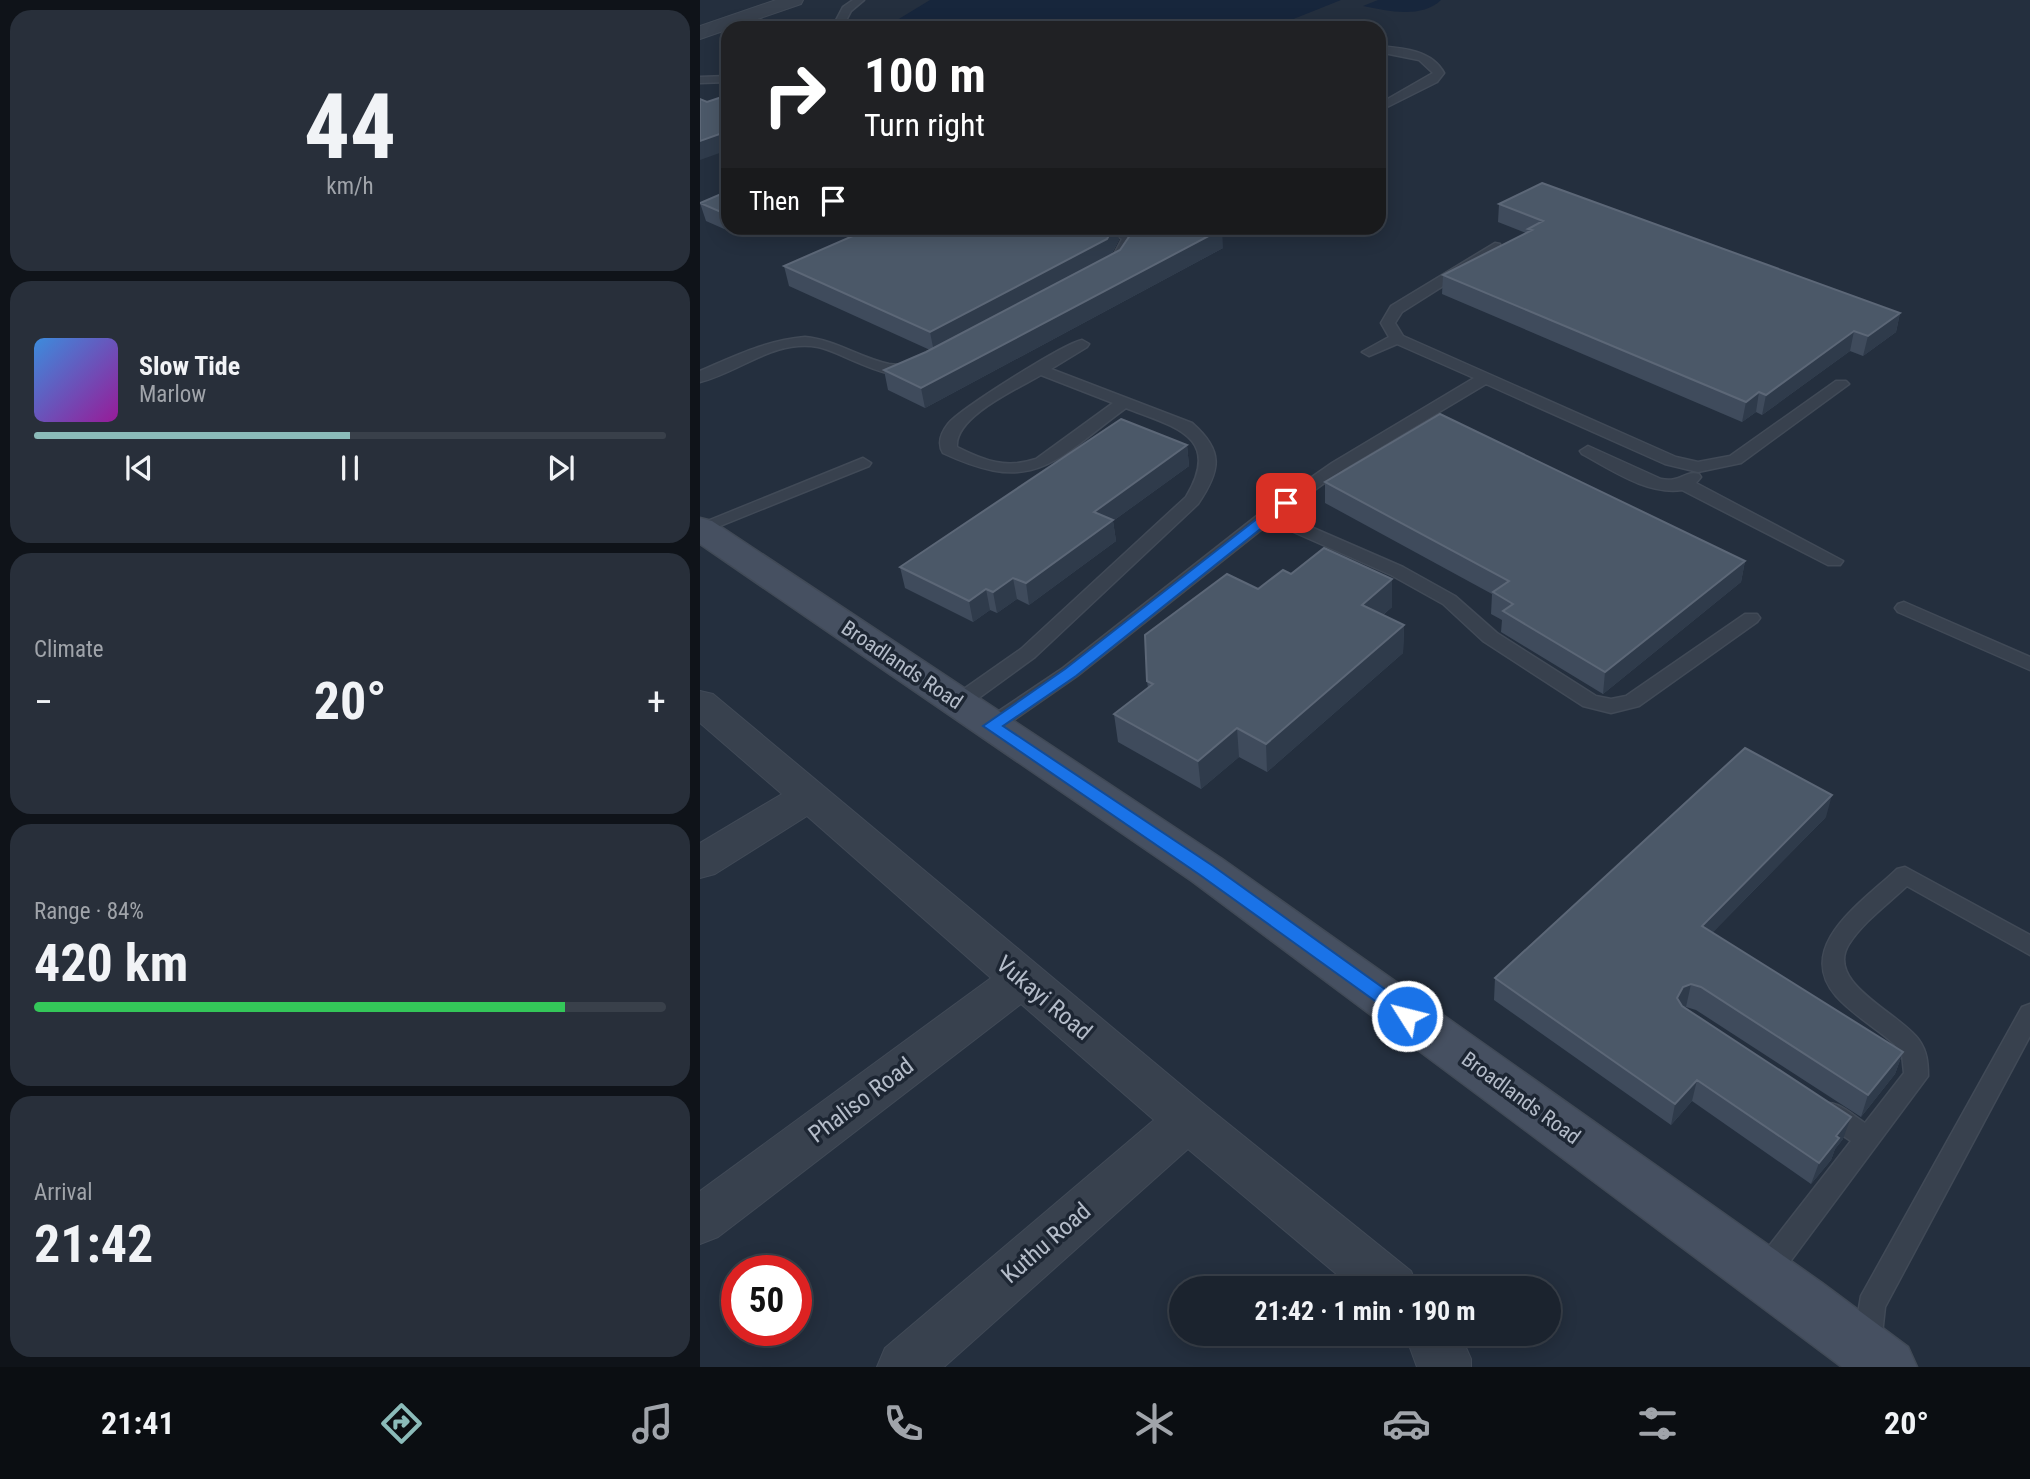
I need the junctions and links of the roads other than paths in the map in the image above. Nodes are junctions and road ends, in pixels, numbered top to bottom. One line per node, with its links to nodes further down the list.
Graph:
1 (794, 0): 3 (street)
2 (859, 0): 4 (lane)
3 (735, 21)
4 (840, 21)
5 (721, 26): 6 (street)
6 (700, 33)
7 (1386, 51): 10 (lane)
8 (721, 79): 9 (lane)
9 (700, 80)
10 (1386, 104)
11 (1125, 235): 13 (lane)
12 (1495, 247): 14 (lane)
13 (1108, 268)
14 (1397, 339): 16 (lane); 20 (lane)
15 (1082, 344): 18 (lane)
16 (1369, 352)
17 (924, 366): 19 (lane)
18 (1041, 370): 22 (lane); 22 (lane)
19 (700, 377)
20 (1485, 378): 25 (lane); 27 (lane)
21 (1841, 384): 25 (lane)
22 (1125, 402): 34 (lane)
23 (1588, 451): 26 (lane)
24 (863, 463): 28 (lane)
25 (1698, 467): 26 (lane)
26 (1686, 485): 29 (lane)
27 (1269, 515): 31 (lane); 34 (lane)
28 (701, 529): 34 (main road, Broadlands Road)
29 (1834, 561)
30 (1904, 608): 32 (lane)
31 (1751, 618)
32 (2030, 664)
33 (700, 703): 35 (street, Vukayi Road)
34 (974, 714): 44 (main road, Broadlands Road)
35 (808, 797): 36 (street); 38 (street, Vukayi Road)
36 (700, 863)
37 (2030, 946): 42 (lane)
38 (1022, 979): 41 (street, Vukayi Road); 43 (street, Phaliso Road)
39 (2030, 1014): 47 (lane)
40 (1812, 1101): 42 (lane)
41 (1188, 1120): 45 (street, Vukayi Road); 48 (street, Kuthu Road)
42 (1868, 1138): 44 (lane)
43 (700, 1222)
44 (1764, 1274): 47 (main road, Broadlands Road)
45 (1377, 1276)
46 (1436, 1346): 49 (street)
47 (1873, 1362)
48 (904, 1367)
49 (1444, 1367)

